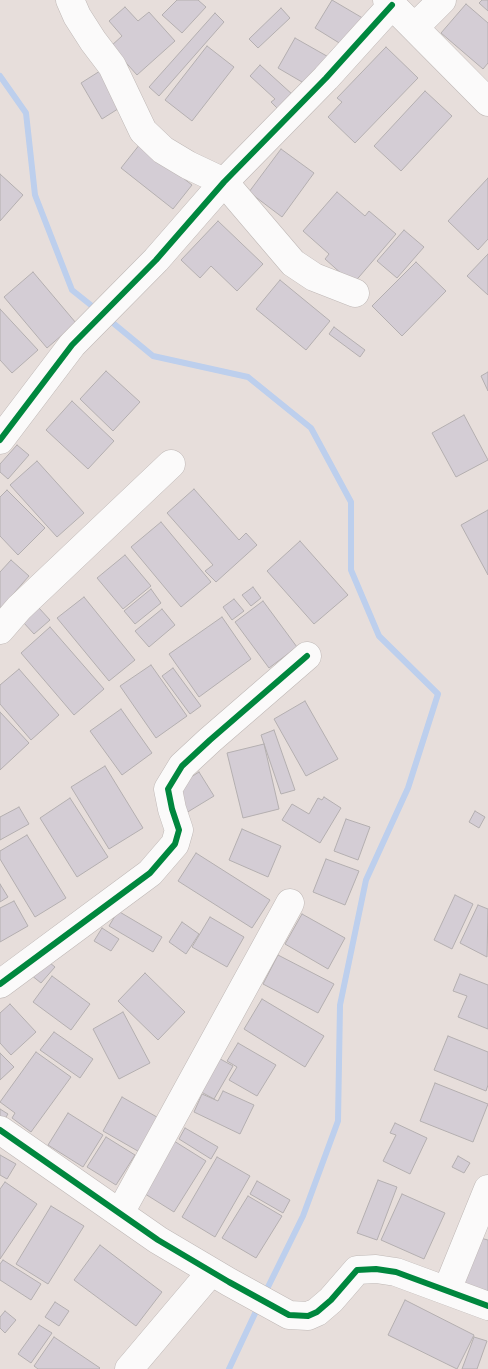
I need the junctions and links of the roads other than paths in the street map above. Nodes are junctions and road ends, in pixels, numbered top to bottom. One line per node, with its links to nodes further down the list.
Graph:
1 (70, 0): 6 (street)
2 (442, 0): 4 (street)
3 (389, 3): 4 (street); 6 (street)
4 (415, 27): 5 (street)
5 (488, 102)
6 (224, 182): 7 (street); 8 (street)
7 (355, 293)
8 (0, 440)
9 (171, 464): 10 (street)
10 (0, 630)
11 (307, 656): 13 (street)
12 (290, 903): 16 (street)
13 (0, 984)
14 (0, 1130): 16 (street)
15 (488, 1189): 18 (street)
16 (120, 1213): 17 (street)
17 (220, 1277): 18 (street); 20 (street)
18 (447, 1290): 19 (street)
19 (488, 1306)
20 (129, 1369)

